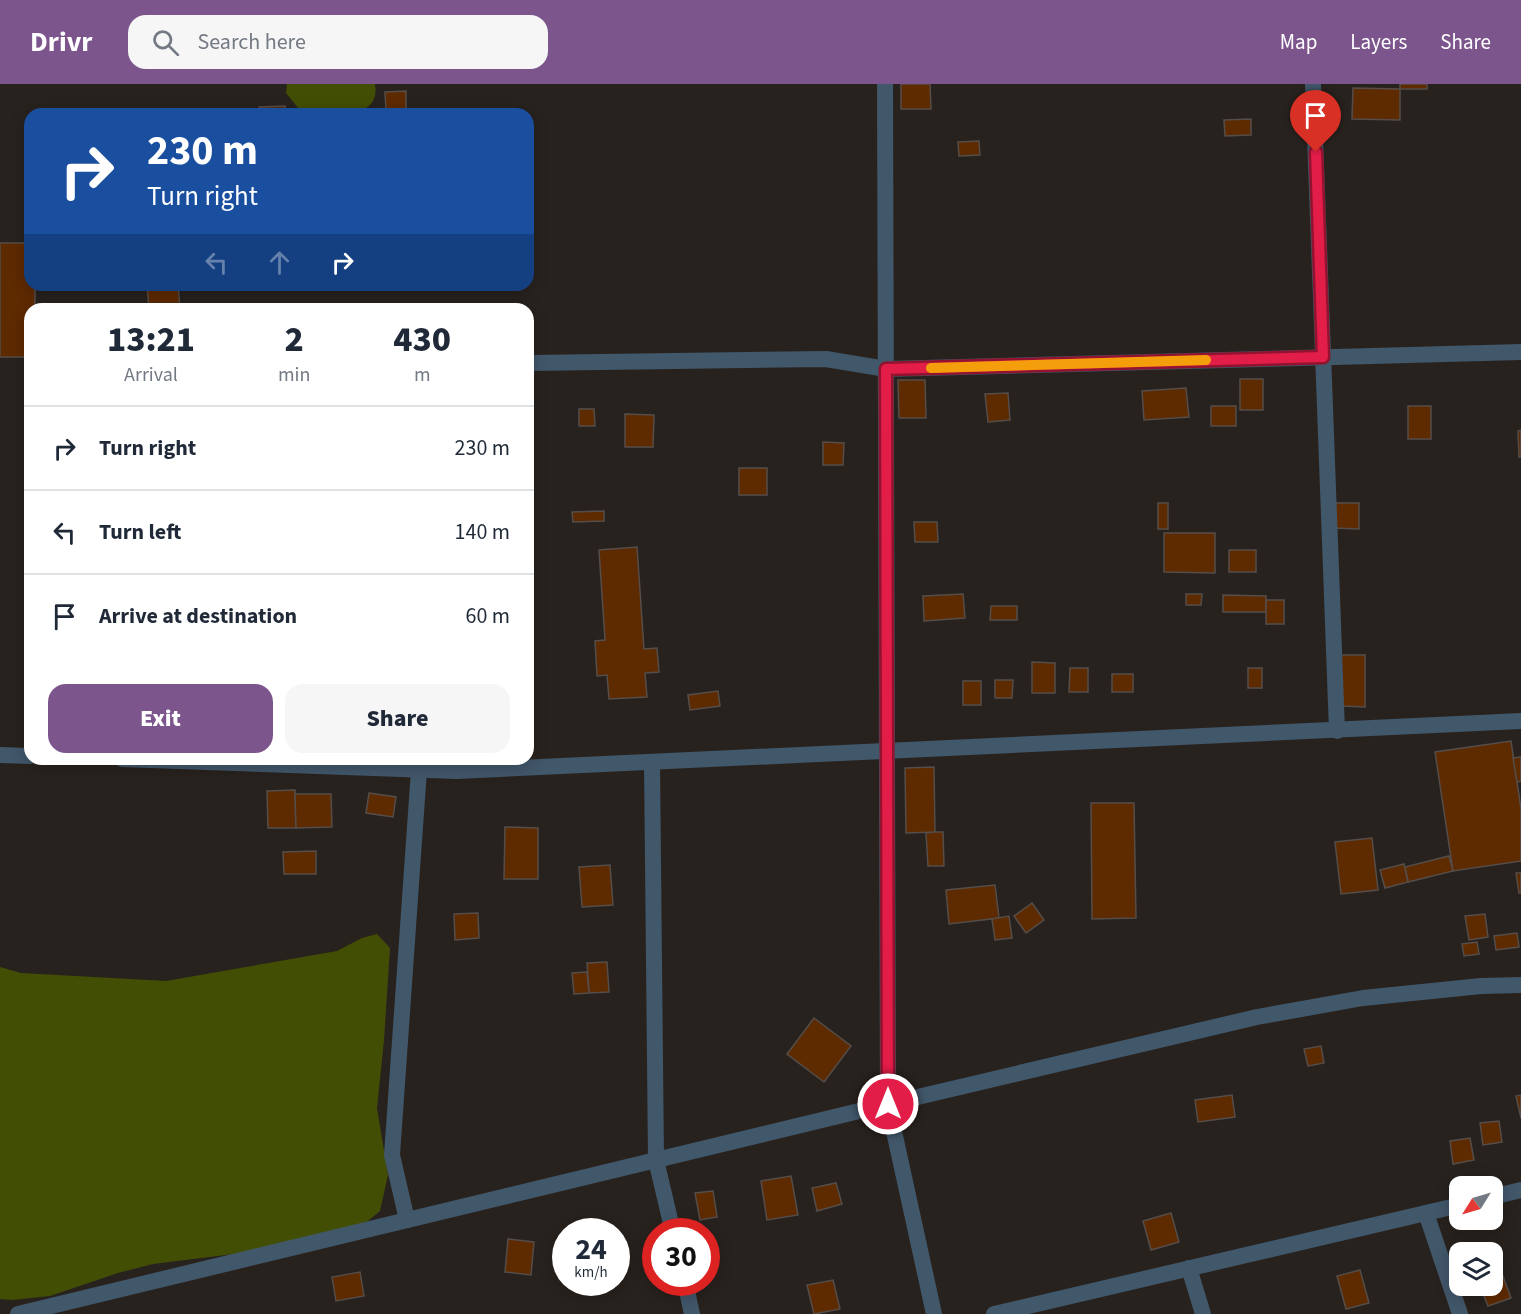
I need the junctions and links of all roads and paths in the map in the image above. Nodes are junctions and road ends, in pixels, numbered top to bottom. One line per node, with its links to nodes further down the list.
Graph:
1 (885, 84): 6 (street)
2 (1313, 84): 4 (street)
3 (1521, 352): 4 (street)
4 (1323, 357): 6 (street); 8 (street)
5 (534, 363): 6 (street)
6 (886, 369): 9 (street)
7 (1521, 721): 8 (street)
8 (1337, 730): 9 (street)
9 (887, 750): 12 (street); 16 (street)
10 (0, 755): 11 (street)
11 (24, 756)
12 (652, 762): 14 (street); 17 (street)
13 (284, 765): 14 (street)
14 (419, 770): 23 (street)
15 (1521, 985): 16 (street)
16 (888, 1104): 17 (street); 28 (street)
17 (656, 1160): 22 (street); 23 (street)
18 (1521, 1190): 19 (street)
19 (1503, 1194)
20 (1449, 1208): 21 (street)
21 (1426, 1213): 24 (street); 31 (street)
22 (670, 1218)
23 (407, 1220): 26 (street)
24 (1189, 1268): 29 (street); 30 (street)
25 (688, 1296): 27 (street)
26 (18, 1314)
27 (692, 1314)
28 (934, 1314)
29 (994, 1314)
30 (1203, 1314)
31 (1460, 1314)

